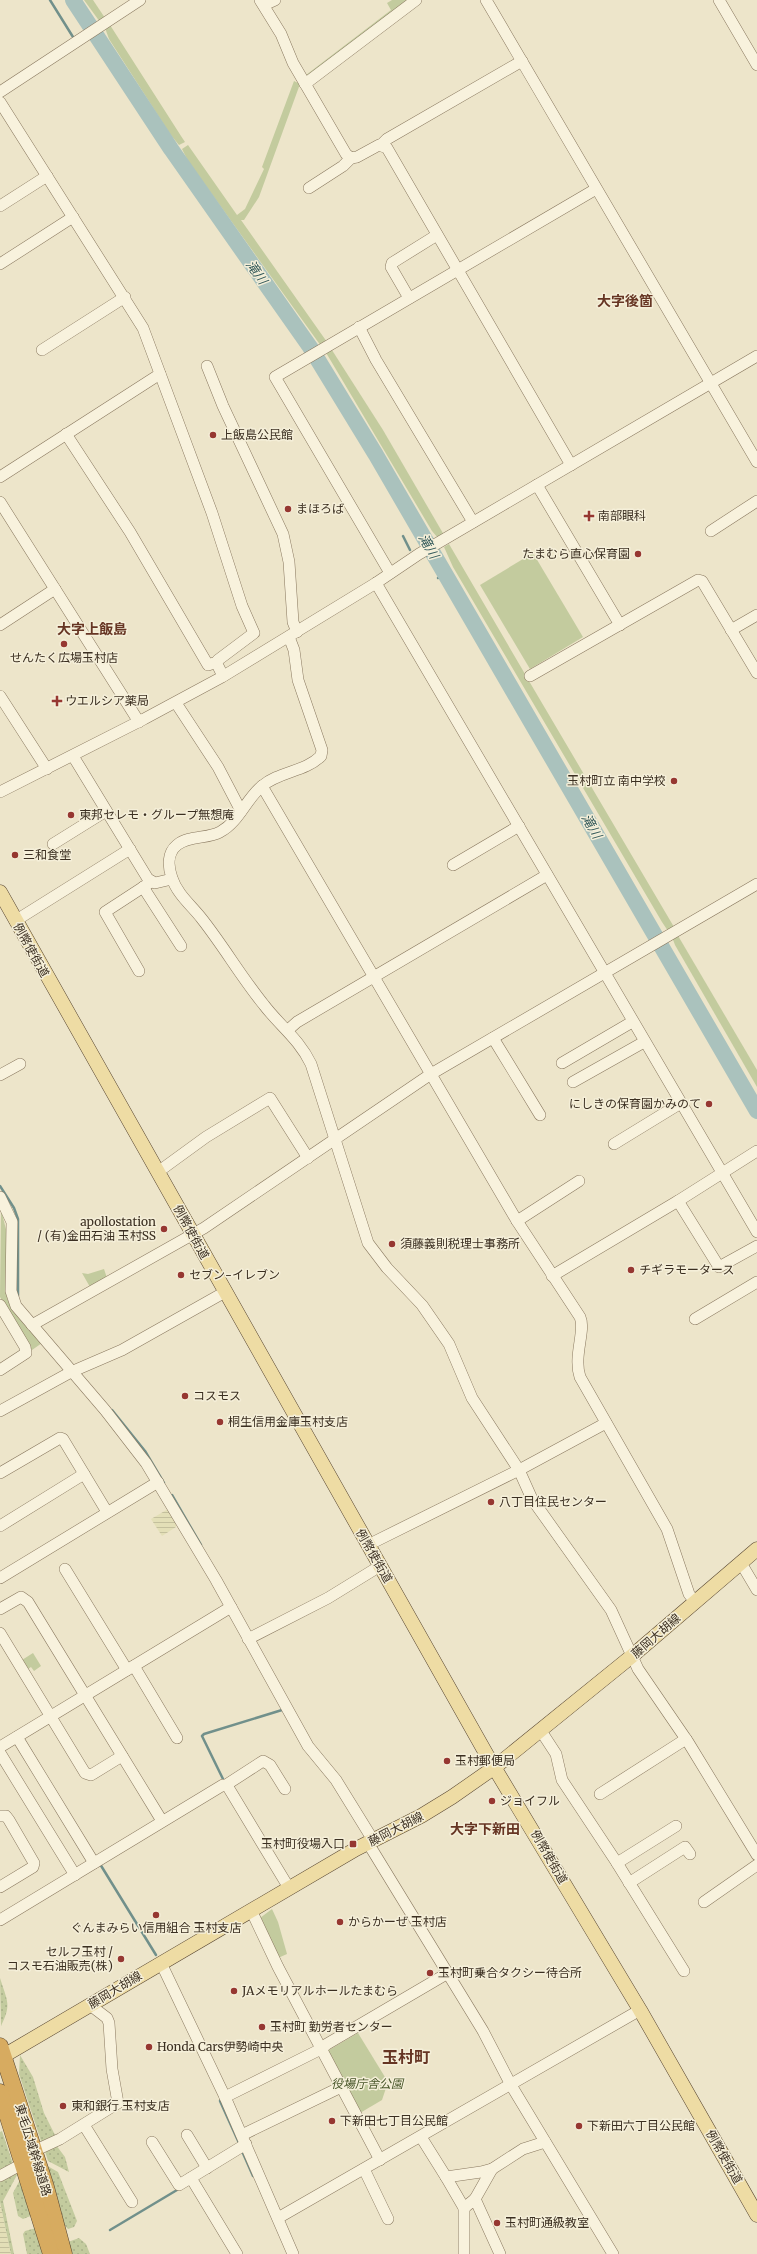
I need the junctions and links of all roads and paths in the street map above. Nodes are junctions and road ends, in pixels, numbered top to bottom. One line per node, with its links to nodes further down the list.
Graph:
1 (140, 0): 10 (street)
2 (274, 0): 6 (street)
3 (416, 0): 9 (street)
4 (486, 0): 7 (street)
5 (719, 0): 8 (street)
6 (262, 3): 9 (street)
7 (522, 61): 12 (street); 16 (street)
8 (757, 65)
9 (305, 84): 13 (street)
10 (0, 92)
11 (0, 102): 14 (street)
12 (382, 144): 13 (street); 19 (street)
13 (351, 158): 15 (street)
14 (47, 176): 17 (street); 18 (street)
15 (309, 188)
16 (596, 189): 21 (street); 29 (street)
17 (0, 206)
18 (73, 217): 20 (street); 22 (street)
19 (437, 235): 21 (street); 23 (street)
20 (0, 264)
21 (458, 270): 23 (street); 32 (street)
22 (125, 297): 25 (street); 28 (street)
23 (409, 298): 24 (street)
24 (359, 327): 37 (street); 39 (street)
25 (42, 350)
26 (757, 356): 29 (street)
27 (207, 366): 46 (street)
28 (160, 374): 30 (street); 47 (street)
29 (710, 384): 31 (street); 32 (street)
30 (66, 434): 33 (street); 47 (street)
31 (757, 462)
32 (571, 465): 34 (street)
33 (0, 477)
34 (537, 485): 37 (street); 44 (street)
35 (757, 501): 38 (street)
36 (0, 502): 41 (street)
37 (473, 522): 39 (street)
38 (711, 531)
39 (392, 571): 40 (street)
40 (376, 584): 46 (street); 60 (street)
41 (55, 589): 43 (street); 53 (street)
42 (757, 615): 45 (street)
43 (0, 625)
44 (620, 625): 45 (street); 50 (street)
45 (731, 630): 48 (street)
46 (293, 635): 49 (street); 56 (street)
47 (217, 662): 49 (street)
48 (757, 673)
49 (223, 676): 52 (street)
50 (530, 676)
51 (0, 696): 55 (street)
52 (176, 703): 53 (street); 59 (street)
53 (139, 722): 54 (street)
54 (73, 756): 55 (street); 58 (street)
55 (46, 769): 57 (street)
56 (262, 786): 59 (street); 73 (street)
57 (0, 792)
58 (106, 811): 61 (street); 62 (street)
59 (241, 811): 65 (street)
60 (518, 826): 63 (street); 64 (street)
61 (53, 844)
62 (130, 849): 66 (street); 69 (street)
63 (453, 865)
64 (547, 875): 72 (street); 73 (street)
65 (172, 879): 66 (street); 75 (street)
66 (147, 884): 70 (street); 71 (street)
67 (757, 884): 72 (street)
68 (0, 892): 69 (main road, 例幣使街道)
69 (15, 921): 89 (main road, 例幣使街道)
70 (181, 946)
71 (139, 971)
72 (604, 972): 74 (street); 76 (street)
73 (374, 978): 75 (street); 80 (street)
74 (632, 1022): 77 (street); 78 (street)
75 (288, 1030): 85 (street)
76 (493, 1038): 80 (street); 84 (street)
77 (644, 1042): 82 (street); 83 (street)
78 (562, 1063)
79 (20, 1064): 81 (street)
80 (430, 1074): 85 (street); 94 (street)
81 (0, 1075)
82 (573, 1082)
83 (681, 1103): 86 (street); 90 (street)
84 (540, 1115)
85 (335, 1140): 88 (street); 108 (street)
86 (614, 1144)
87 (757, 1151): 90 (street)
88 (308, 1158): 89 (street); 96 (street)
89 (156, 1170): 96 (main road, 例幣使街道)
90 (721, 1172): 93 (street); 95 (street)
91 (579, 1181): 94 (street)
92 (0, 1197): 103 (street)
93 (678, 1201): 97 (street); 98 (street)
94 (517, 1221): 98 (street)
95 (757, 1232)
96 (192, 1235): 100 (main road, 例幣使街道); 103 (street)
97 (757, 1246)
98 (552, 1276): 107 (street)
99 (757, 1282): 102 (street)
100 (225, 1292): 105 (street); 114 (main road, 例幣使街道)
101 (0, 1305): 104 (street)
102 (695, 1319)
103 (32, 1325): 105 (street)
104 (0, 1370)
105 (71, 1372): 106 (street); 111 (street)
106 (0, 1411)
107 (606, 1423): 108 (street); 121 (street)
108 (519, 1470): 114 (street); 126 (street)
109 (0, 1473): 110 (street)
110 (84, 1474): 112 (street); 113 (street)
111 (158, 1482): 112 (street); 122 (street)
112 (107, 1512): 119 (street)
113 (0, 1526)
114 (368, 1545): 117 (main road, 例幣使街道)
115 (757, 1549): 116 (main road, 藤岡大胡線)
116 (741, 1563): 120 (street); 121 (main road, 藤岡大胡線)
117 (380, 1566): 125 (street); 137 (main road, 例幣使街道)
118 (65, 1569): 127 (street)
119 (0, 1578)
120 (757, 1590)
121 (695, 1602): 126 (main road, 藤岡大胡線)
122 (231, 1607): 125 (street); 127 (street)
123 (0, 1609): 128 (street)
124 (0, 1633): 129 (street)
125 (248, 1639): 144 (street)
126 (632, 1656): 130 (main road, 藤岡大胡線); 133 (street)
127 (130, 1668): 128 (street); 132 (street)
128 (85, 1695): 129 (street); 136 (street)
129 (50, 1716): 131 (street); 136 (street)
130 (541, 1731): 137 (main road, 藤岡大胡線); 148 (street)
131 (17, 1736): 134 (street); 147 (street)
132 (177, 1738)
133 (686, 1739): 140 (street); 146 (street)
134 (0, 1747)
135 (0, 1753): 150 (street)
136 (122, 1756): 142 (street)
137 (495, 1767): 144 (main road, 藤岡大胡線); 161 (main road, 例幣使街道)
138 (226, 1785): 139 (street); 142 (street); 153 (street)
139 (285, 1789)
140 (600, 1794)
141 (0, 1816): 152 (street)
142 (162, 1821): 147 (street)
143 (676, 1826): 148 (street)
144 (370, 1842): 153 (main road, 藤岡大胡線); 159 (street)
145 (690, 1854): 151 (street)
146 (757, 1855)
147 (94, 1863): 150 (street)
148 (617, 1863): 151 (street)
149 (757, 1865): 154 (street)
150 (74, 1875): 156 (street)
151 (629, 1883): 158 (street)
152 (0, 1887)
153 (290, 1888): 155 (main road, 藤岡大胡線)
154 (704, 1902)
155 (251, 1910): 157 (main road, 藤岡大胡線); 162 (street)
156 (0, 1920)
157 (161, 1962): 160 (main road, 藤岡大胡線); 167 (street)
158 (684, 1971)
159 (448, 1973): 162 (street); 164 (street)
160 (90, 2005): 163 (main road, 藤岡大胡線); 168 (street)
161 (640, 2010): 164 (street); 186 (main road, 例幣使街道)
162 (321, 2049): 165 (street); 167 (street)
163 (1, 2053): 174 (highway, 東毛広域幹線道路)
164 (511, 2085): 170 (street); 173 (street)
165 (341, 2087): 171 (street); 175 (street)
166 (0, 2092): 176 (highway, 東毛広域幹線道路)
167 (225, 2097): 171 (street)
168 (84, 2125): 174 (street); 184 (street)
169 (187, 2135): 177 (street)
170 (421, 2136): 175 (street); 181 (street)
171 (244, 2140): 177 (street); 187 (street)
172 (152, 2142): 182 (street)
173 (545, 2142): 179 (street); 195 (street)
174 (34, 2151): 190 (highway, 東毛広域幹線道路)
175 (380, 2160): 178 (street)
176 (24, 2164): 180 (street); 189 (highway, 東毛広域幹線道路)
177 (207, 2168): 182 (street)
178 (364, 2169): 187 (street); 188 (street)
179 (492, 2169): 181 (street); 183 (street)
180 (0, 2176)
181 (446, 2177): 185 (street)
182 (191, 2178): 191 (street)
183 (475, 2199): 185 (street); 194 (street)
184 (132, 2202)
185 (464, 2208): 193 (street)
186 (757, 2215)
187 (278, 2218): 192 (street)
188 (388, 2219)
189 (51, 2254)
190 (64, 2254)
191 (237, 2254)
192 (293, 2254)
193 (464, 2254)
194 (500, 2254)
195 (613, 2254)

